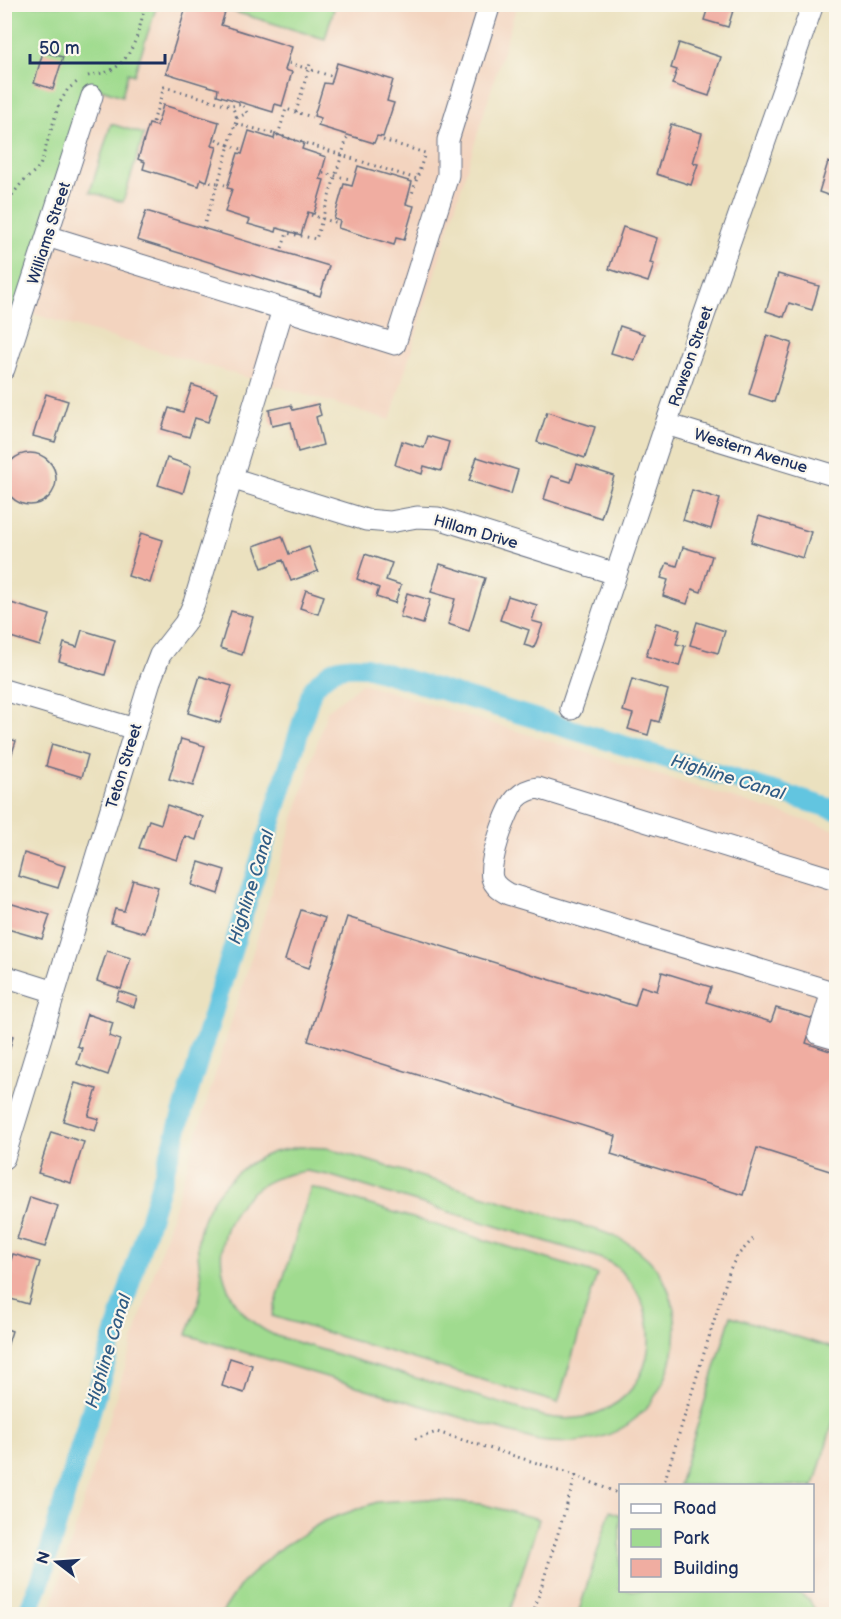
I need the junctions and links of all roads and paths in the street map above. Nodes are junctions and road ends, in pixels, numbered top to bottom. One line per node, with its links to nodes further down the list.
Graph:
1 (490, 4): 35 (street)
2 (813, 4): 37 (street, Rawson Street)
3 (289, 63): 5 (path)
4 (310, 64): 5 (path)
5 (309, 69): 6 (path); 9 (path)
6 (331, 76)
7 (92, 96): 33 (street, Williams Street)
8 (232, 106): 11 (path); 11 (path); 12 (path)
9 (296, 112): 10 (path); 14 (path)
10 (312, 117)
11 (237, 118): 13 (path)
12 (153, 122)
13 (235, 124): 14 (path); 18 (path)
14 (278, 135): 20 (path)
15 (347, 138): 20 (path)
16 (216, 139): 18 (path)
17 (383, 140): 24 (path)
18 (229, 145): 19 (path); 26 (path)
19 (241, 149)
20 (342, 156): 22 (path); 24 (path)
21 (323, 173): 22 (path)
22 (336, 176): 23 (path); 30 (path)
23 (350, 179)
24 (417, 179): 28 (path)
25 (205, 182): 26 (path)
26 (218, 183): 27 (path); 32 (path)
27 (225, 185)
28 (411, 197)
29 (311, 215): 30 (path)
30 (322, 218): 31 (path); 34 (path)
31 (336, 223)
32 (203, 228)
33 (47, 236): 35 (street); 36 (street, Williams Street)
34 (282, 248)
35 (283, 309): 39 (street, Teton Street)
36 (4, 369)
37 (666, 424): 38 (street, Western Avenue); 40 (street, Rawson Street)
38 (837, 476)
39 (231, 478): 40 (street, Hillam Drive); 43 (street, Teton Street)
40 (616, 574): 42 (street, Rawson Street)
41 (4, 690): 43 (street)
42 (571, 708)
43 (135, 729): 46 (street, Teton Street)
44 (837, 880): 47 (street)
45 (4, 976): 46 (street)
46 (55, 992): 49 (street, Teton Street)
47 (834, 992): 48 (street)
48 (837, 1039)
49 (4, 1158)
50 (753, 1239): 53 (path)
51 (415, 1439): 52 (path)
52 (576, 1475): 54 (path); 55 (path)
53 (663, 1484)
54 (619, 1493)
55 (533, 1614)

